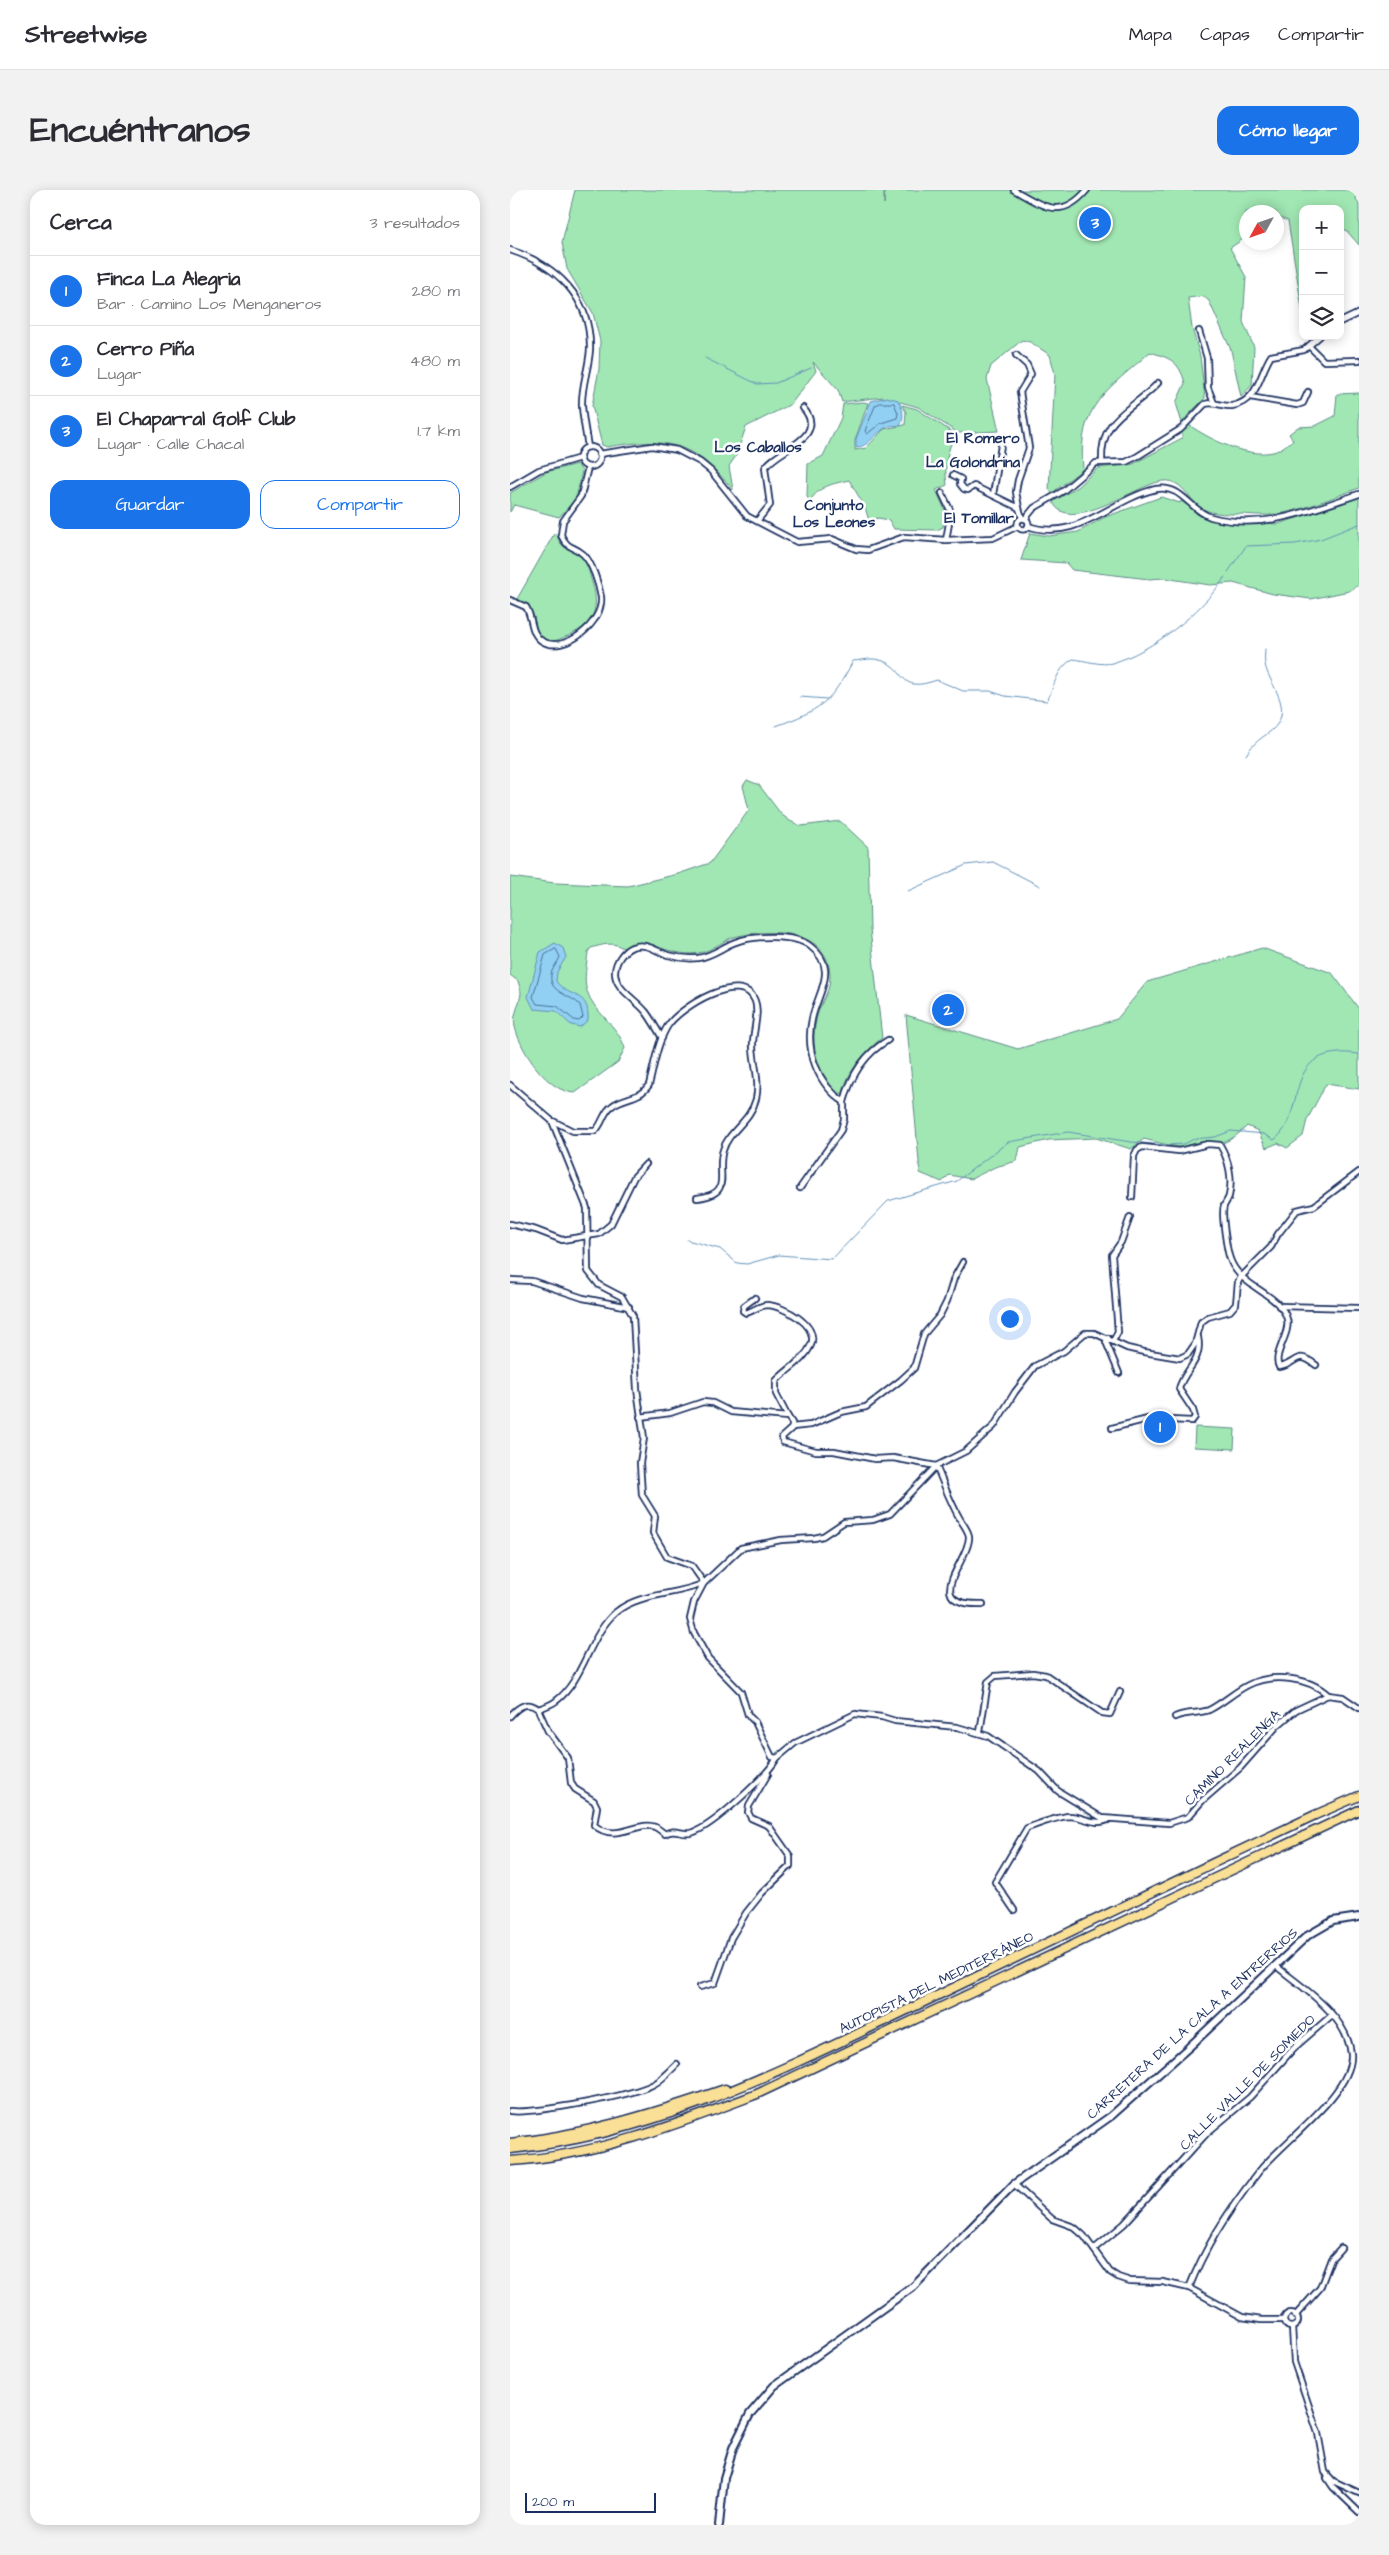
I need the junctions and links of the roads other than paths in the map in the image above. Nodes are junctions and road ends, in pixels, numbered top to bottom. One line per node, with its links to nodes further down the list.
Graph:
1 (1014, 190): 2 (street)
2 (1087, 190)
3 (510, 250): 17 (street)
4 (1359, 313): 5 (street)
5 (1344, 320)
6 (1199, 331): 14 (street)
7 (1316, 340): 8 (street)
8 (1310, 347): 10 (street); 13 (street)
9 (1016, 355): 27 (street)
10 (1359, 360)
11 (1158, 383): 20 (street)
12 (1308, 392): 13 (street)
13 (1250, 397): 14 (street)
14 (1214, 403): 20 (street)
15 (802, 408): 29 (street)
16 (1002, 439): 26 (street)
17 (588, 447): 18 (street); 19 (street)
18 (599, 454): 21 (street); 29 (street)
19 (580, 458): 21 (street); 23 (street)
20 (1102, 462): 28 (street)
21 (588, 467): 33 (street)
22 (953, 475): 26 (street)
23 (510, 487)
24 (942, 492): 32 (street)
25 (1359, 494): 31 (street)
26 (994, 496): 27 (street)
27 (1019, 508): 28 (street)
28 (1023, 518): 30 (street); 31 (street)
29 (757, 521): 32 (street)
30 (1018, 526): 31 (street); 32 (street)
31 (1028, 526)
32 (946, 540)
33 (510, 600)
34 (662, 1038): 37 (street); 38 (street); 43 (street)
35 (888, 1040): 37 (street)
36 (510, 1085): 38 (street)
37 (844, 1102): 41 (street)
38 (552, 1121): 46 (street)
39 (646, 1164): 46 (street)
40 (1359, 1172): 48 (street)
41 (800, 1188)
42 (1132, 1197): 48 (street)
43 (697, 1198)
44 (1130, 1217): 55 (street)
45 (510, 1224): 46 (street)
46 (588, 1236): 52 (street)
47 (963, 1262): 60 (street)
48 (1240, 1277): 51 (street); 54 (street)
49 (510, 1280): 52 (street)
50 (755, 1298): 59 (street)
51 (1279, 1306): 53 (street); 56 (street)
52 (629, 1307): 58 (street)
53 (1359, 1308)
54 (1197, 1336): 55 (street); 61 (street)
55 (1110, 1340): 57 (street); 62 (street)
56 (1316, 1364)
57 (1119, 1373)
58 (640, 1417): 59 (street); 63 (street)
59 (788, 1417): 60 (street)
60 (792, 1426): 62 (street)
61 (1112, 1428)
62 (936, 1466): 63 (street); 64 (street)
63 (704, 1583): 68 (street); 72 (street)
64 (983, 1604)
65 (1120, 1692): 71 (street)
66 (1328, 1695): 67 (street); 70 (street); 76 (street, CAMINO REALENGA)
67 (1359, 1708)
68 (538, 1709): 69 (street); 73 (street)
69 (510, 1716)
70 (1175, 1717)
71 (980, 1732): 72 (street, CAMINO REALENGA); 76 (street, CAMINO REALENGA)
72 (777, 1758): 73 (street)
73 (773, 1766): 80 (street)
74 (1359, 1796): 83 (highway, AUTOPISTA DEL MEDITERRÁNEO)
75 (1359, 1810): 87 (highway, AUTOPISTA DEL MEDITERRÁNEO)
76 (1108, 1820): 77 (street)
77 (1014, 1910)
78 (1359, 1917): 79 (street, CARRETERA DE LA CALA A ENTRERRIOS)
79 (1276, 1966): 81 (street); 88 (street, CARRETERA DE LA CALA A ENTRERRIOS)
80 (700, 1987)
81 (1332, 2015): 90 (street, CALLE VALLE DE SOMIEDO); 91 (street)
82 (677, 2064): 84 (street)
83 (778, 2070): 85 (highway); 86 (highway, AUTOPISTA DEL MEDITERRÁNEO)
84 (510, 2111)
85 (510, 2143)
86 (510, 2149)
87 (510, 2162)
88 (1014, 2184): 90 (street); 98 (street, CARRETERA DE LA CALA A ENTRERRIOS)
89 (1341, 2248): 92 (street)
90 (1094, 2249): 91 (street)
91 (1189, 2288): 93 (street)
92 (1295, 2316): 93 (street); 94 (street)
93 (1284, 2320): 94 (street)
94 (1292, 2327): 95 (street)
95 (1335, 2485): 96 (street); 97 (street)
96 (1359, 2493)
97 (1359, 2512)
98 (719, 2525)

